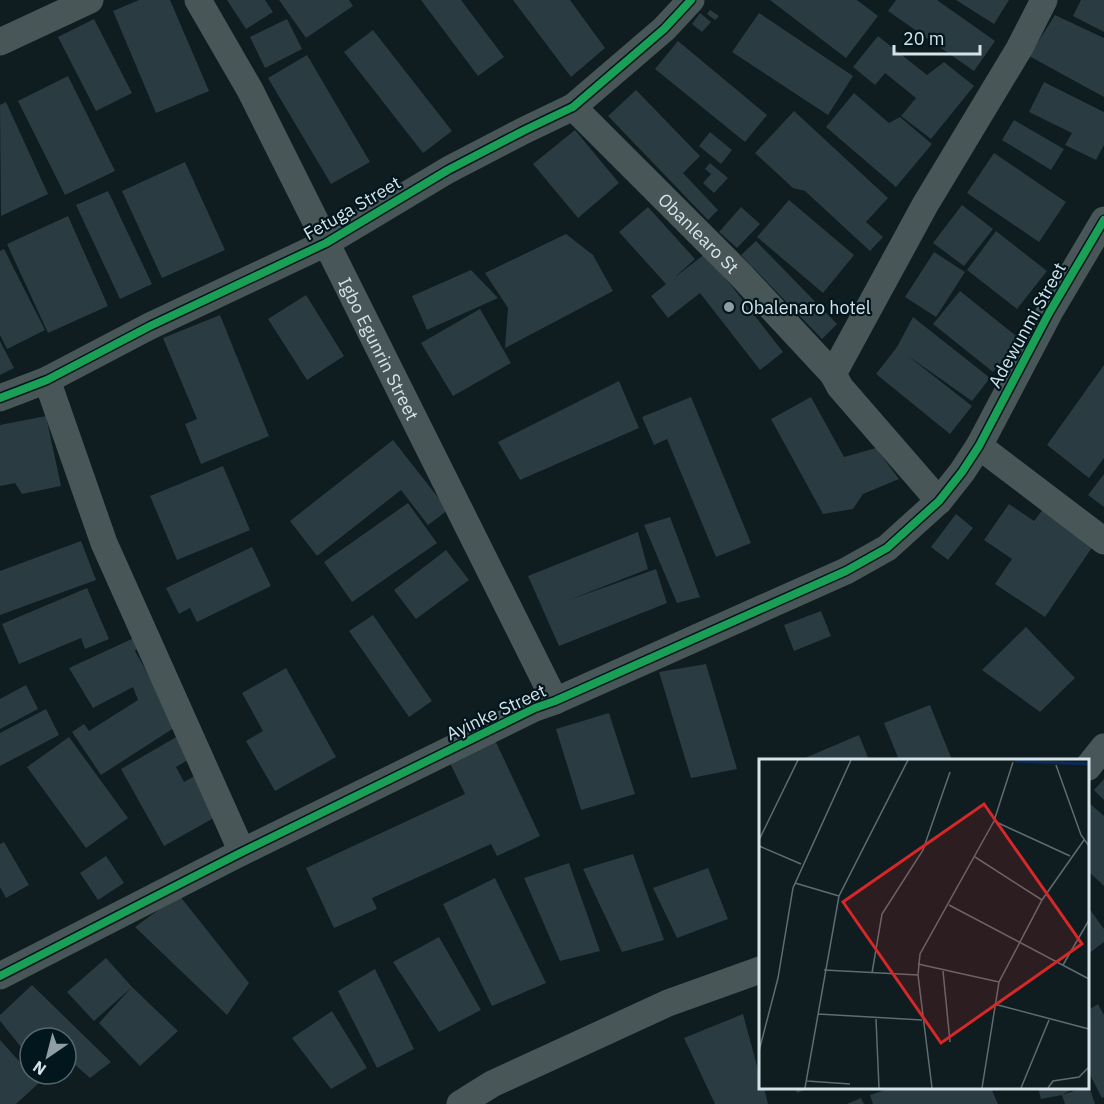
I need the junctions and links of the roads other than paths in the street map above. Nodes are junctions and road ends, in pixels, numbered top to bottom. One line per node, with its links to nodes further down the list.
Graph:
1 (90, 0): 5 (street)
2 (198, 0): 8 (street, Igbo Egunrin Street)
3 (1044, 0): 9 (street)
4 (684, 3): 6 (street, Fetuga Street)
5 (0, 42)
6 (573, 107): 8 (street, Fetuga Street); 9 (street, Obanlearo St)
7 (1104, 219): 12 (street, Adewunmi Street)
8 (326, 243): 10 (street, Fetuga Street); 15 (street, Igbo Egunrin Street)
9 (833, 374): 13 (street, Obanlearo St)
10 (47, 380): 11 (street, Fetuga Street); 18 (street)
11 (0, 398)
12 (979, 447): 13 (street, Ayinke Street); 14 (street)
13 (939, 501): 15 (street, Ayinke Street)
14 (1104, 542)
15 (555, 700): 18 (street, Ayinke Street)
16 (1104, 747): 17 (street)
17 (1089, 766)
18 (242, 852): 19 (street, Ayinke Street)
19 (2, 970)
20 (759, 970): 21 (street)
21 (460, 1104)

